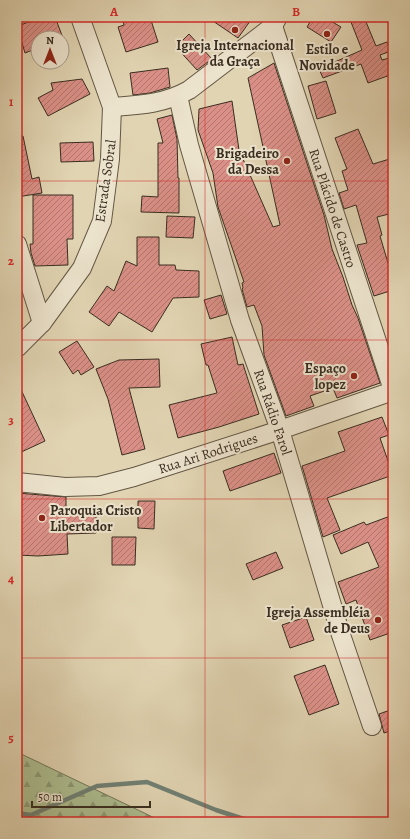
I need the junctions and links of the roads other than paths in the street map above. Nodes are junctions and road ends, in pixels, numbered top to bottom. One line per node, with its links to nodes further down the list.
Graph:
1 (80, 17): 4 (street, Estrada Sobral)
2 (276, 21): 3 (street); 8 (street, Rua Plácido de Castro)
3 (178, 96): 4 (street); 9 (street, Rua Rádio Farol)
4 (112, 107): 6 (street, Estrada Sobral)
5 (17, 244): 6 (street)
6 (42, 323): 7 (street, Estrada Sobral)
7 (17, 348)
8 (393, 390): 9 (street, Rua Ari Rodrigues)
9 (280, 430): 10 (street, Rua Ari Rodrigues); 11 (street, Rua Rádio Farol)
10 (17, 482)
11 (372, 726)

